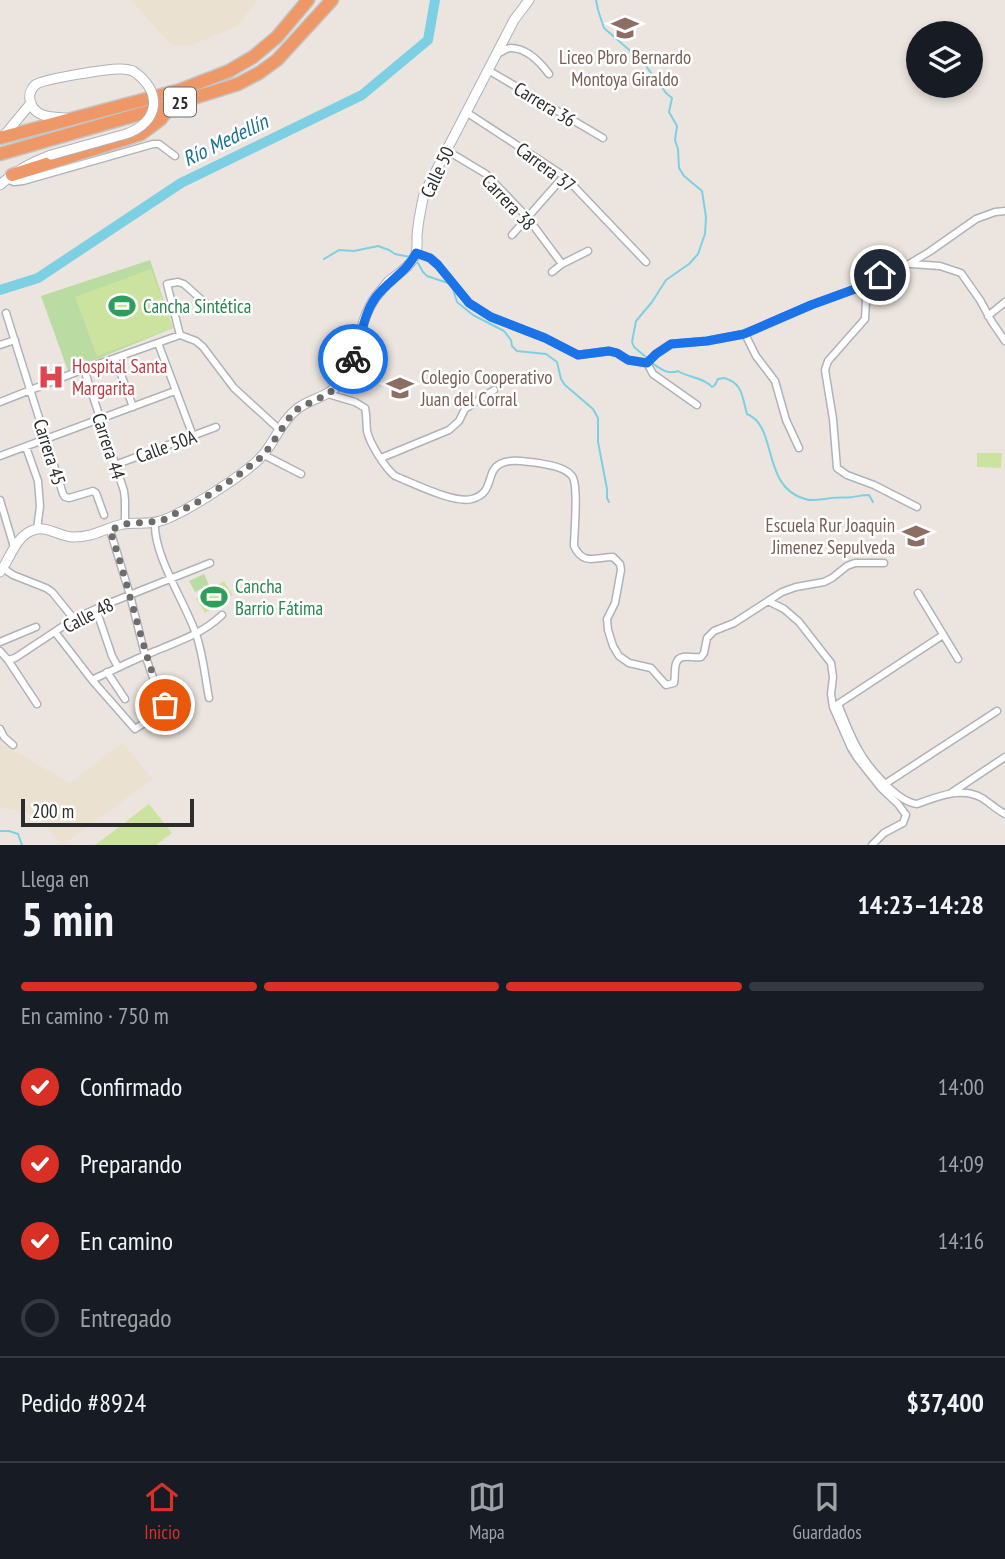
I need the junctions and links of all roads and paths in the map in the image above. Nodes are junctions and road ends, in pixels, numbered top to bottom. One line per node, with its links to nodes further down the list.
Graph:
1 (308, 0): 10 (highway, 25)
2 (332, 0): 8 (highway, 25)
3 (528, 0): 4 (street, Calle 50)
4 (496, 54): 5 (street, Calle 50); 6 (street)
5 (488, 70): 9 (street, Calle 50); 12 (street, Carrera 36)
6 (549, 74)
7 (31, 103): 10 (street); 11 (street); 17 (street, bridge)
8 (171, 105): 14 (highway, 25); 17 (highway)
9 (466, 112): 13 (street, Calle 50); 16 (street, Carrera 37)
10 (75, 118): 11 (highway, 25)
11 (1, 138)
12 (603, 138)
13 (446, 150): 19 (street, Carrera 38); 22 (street, Calle 50)
14 (0, 154)
15 (174, 156): 17 (street)
16 (564, 176): 19 (street); 23 (street, Carrera 37)
17 (6, 179)
18 (1005, 211): 25 (street)
19 (527, 217): 20 (street); 24 (street, Carrera 38)
20 (512, 235)
21 (588, 251): 24 (street)
22 (416, 253): 39 (street); 44 (street)
23 (646, 262)
24 (562, 264): 26 (street)
25 (909, 264): 27 (street); 31 (street)
26 (552, 272)
27 (867, 282): 32 (street); 61 (street)
28 (1005, 302): 31 (street)
29 (214, 311): 33 (street)
30 (6, 313): 34 (street, Carrera 45)
31 (988, 316): 35 (street)
32 (744, 334): 39 (street); 54 (street)
33 (180, 335): 36 (street); 50 (street)
34 (15, 340): 37 (street); 41 (street, Carrera 45)
35 (1005, 341)
36 (158, 343): 38 (street); 43 (street)
37 (0, 345)
38 (115, 358): 40 (street); 47 (street)
39 (647, 363): 46 (street)
40 (85, 369): 41 (street); 48 (street, Carrera 44)
41 (30, 390): 45 (street); 52 (street, Carrera 45)
42 (494, 390): 57 (street)
43 (175, 391): 47 (street); 51 (street)
44 (328, 394): 50 (street); 57 (street)
45 (0, 402)
46 (697, 405)
47 (133, 407): 48 (street)
48 (100, 419): 52 (street); 58 (street, Carrera 44)
49 (216, 427): 51 (street, Calle 50A)
50 (280, 430): 55 (street)
51 (194, 436): 58 (street, Calle 50A)
52 (46, 440): 53 (street); 62 (street, Carrera 45)
53 (26, 447): 56 (street); 65 (street)
54 (799, 448)
55 (264, 455): 59 (street); 63 (street)
56 (0, 456)
57 (381, 458): 74 (street)
58 (115, 465): 64 (street, Carrera 44)
59 (301, 474)
60 (0, 500): 67 (street)
61 (917, 507)
62 (104, 515)
63 (155, 522): 64 (street); 71 (street)
64 (125, 524): 66 (street)
65 (37, 528): 66 (street); 67 (street)
66 (110, 530): 73 (street)
67 (14, 547): 70 (street)
68 (209, 563): 71 (street, Calle 48)
69 (884, 564): 74 (street)
70 (1, 570): 77 (street)
71 (172, 578): 73 (street, Calle 48); 80 (street)
72 (918, 593): 81 (street)
73 (130, 595): 75 (street, Calle 48); 84 (street)
74 (768, 601): 93 (street)
75 (96, 609): 77 (street, Calle 48); 87 (street)
76 (222, 615): 80 (street)
77 (74, 619): 79 (street, Calle 48)
78 (36, 627): 82 (street)
79 (55, 632): 85 (street, Calle 48); 89 (street)
80 (196, 635): 84 (street); 90 (street)
81 (943, 635): 86 (street); 93 (street)
82 (0, 642)
83 (0, 651): 85 (street)
84 (145, 655): 87 (street); 89 (street)
85 (8, 660): 92 (street)
86 (958, 660)
87 (118, 667): 88 (street)
88 (107, 673): 89 (street); 91 (street)
89 (92, 680)
90 (209, 698)
91 (125, 699)
92 (37, 704)
93 (835, 706): 98 (street); 101 (street)
94 (997, 711): 98 (street)
95 (0, 729): 96 (street)
96 (13, 745)
97 (1005, 757): 99 (street)
98 (885, 784): 99 (street)
99 (951, 793): 100 (street)
100 (1005, 814)
101 (872, 845)

